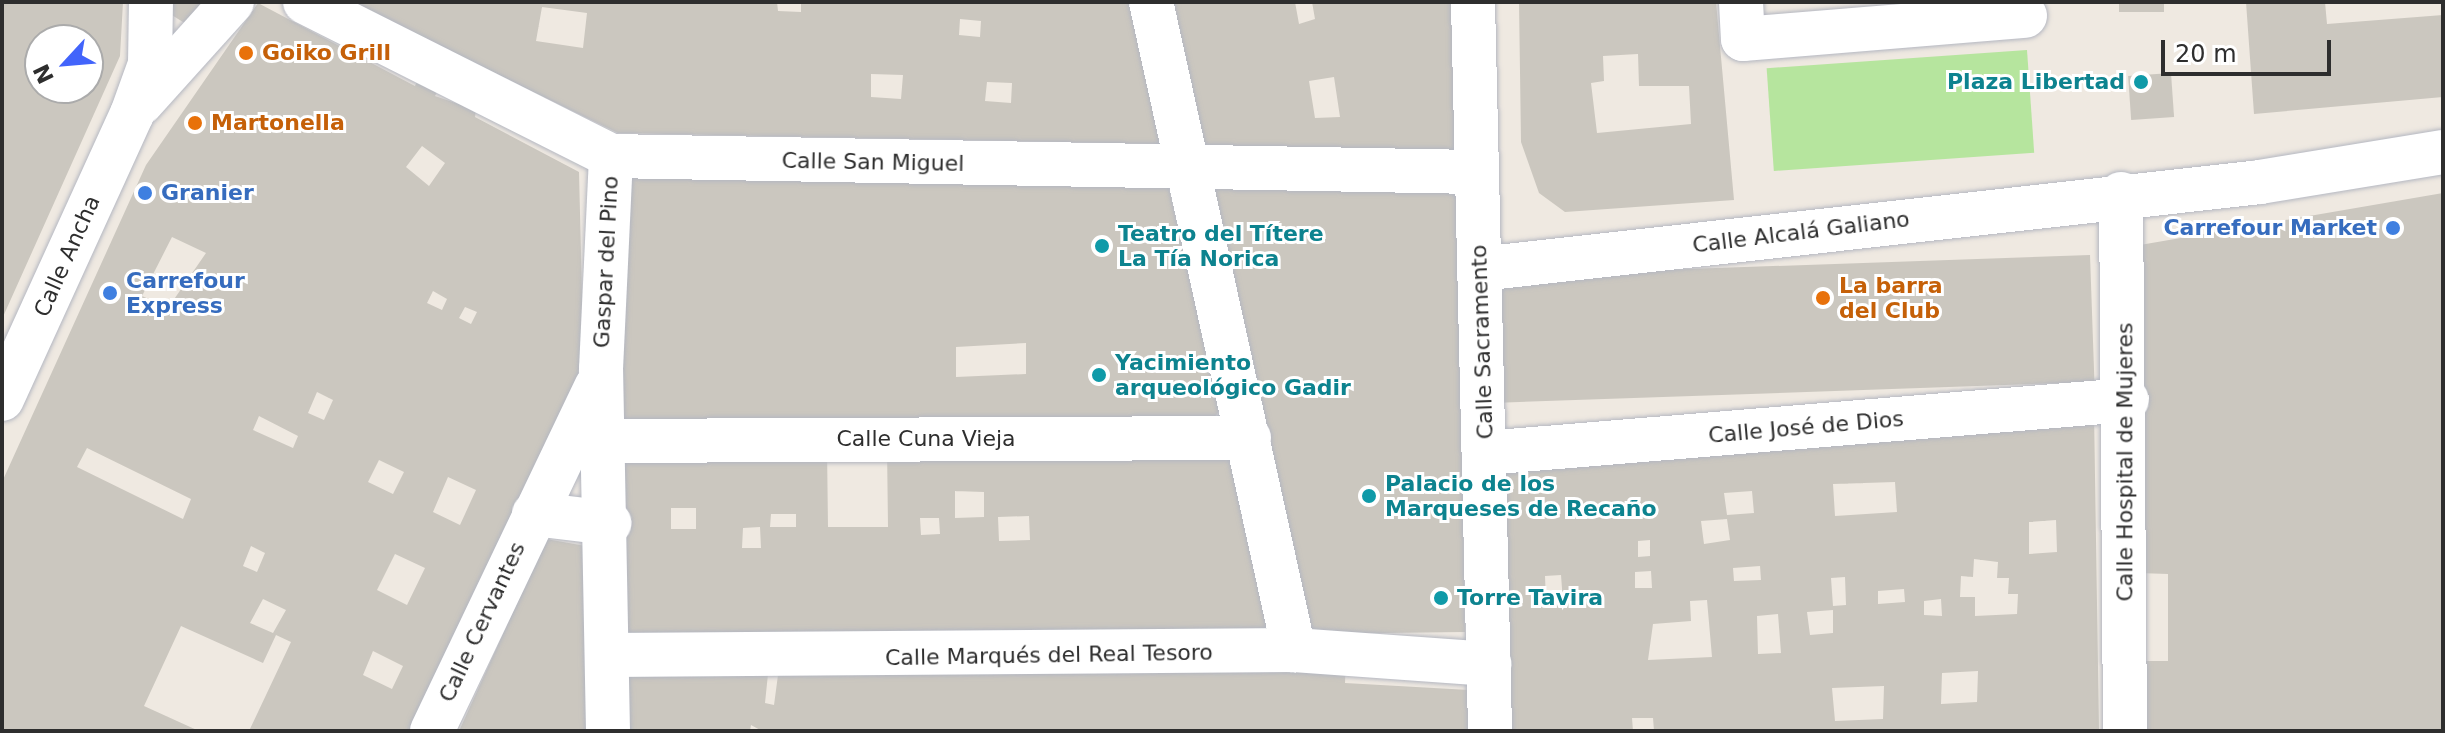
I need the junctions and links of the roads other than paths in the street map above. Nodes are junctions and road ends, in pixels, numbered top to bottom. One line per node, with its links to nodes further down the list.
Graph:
1 (151, 2): 8 (street)
2 (232, 2): 8 (street)
3 (305, 2): 10 (street, Calle San Miguel)
4 (1151, 2): 11 (street)
5 (1473, 2): 12 (street, Calle Sacramento)
6 (1741, 2): 7 (street)
7 (2025, 16)
8 (132, 114): 16 (street, Calle Ancha)
9 (2443, 152): 13 (street)
10 (611, 156): 11 (street, Calle San Miguel); 15 (street, Gaspar del Pino)
11 (1187, 170): 12 (street, Calle San Miguel); 18 (street)
12 (1477, 172): 14 (street, Calle Sacramento)
13 (2121, 194): 14 (street, Calle Alcalá Galiano); 17 (street, Calle Hospital de Mujeres)
14 (1480, 269): 20 (street, Calle Sacramento)
15 (601, 369): 19 (street, Gaspar del Pino); 21 (street, Gaspar del Pino)
16 (2, 399)
17 (2127, 400): 20 (street, Calle José de Dios); 29 (street, Calle Hospital de Mujeres)
18 (1249, 438): 19 (street, Calle Cuna Vieja); 23 (street)
19 (603, 441): 22 (street, Gaspar del Pino)
20 (1485, 453): 25 (street, Calle Sacramento)
21 (534, 514): 22 (street); 26 (street, Calle Cervantes)
22 (609, 523): 24 (street, Gaspar del Pino)
23 (1294, 650): 24 (street, Calle Marqués del Real Tesoro); 25 (street, Calle Marqués del Real Tesoro)
24 (609, 655): 27 (street, Gaspar del Pino)
25 (1489, 664): 28 (street, Calle Sacramento)
26 (432, 731)
27 (608, 731)
28 (1490, 731)
29 (2125, 731)

